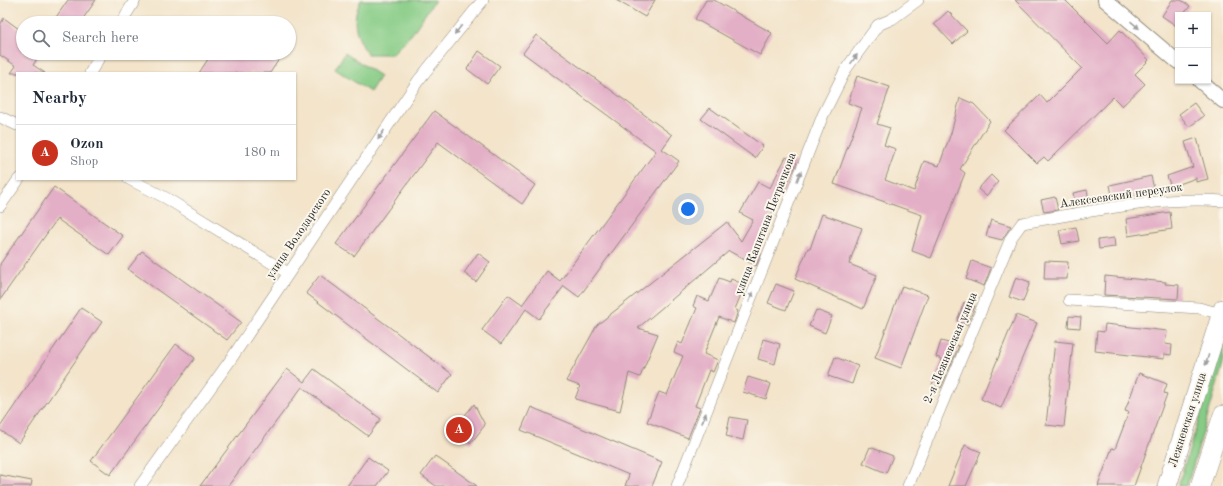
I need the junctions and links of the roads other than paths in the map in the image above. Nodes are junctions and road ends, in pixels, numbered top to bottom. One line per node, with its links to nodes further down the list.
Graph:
1 (135, 0): 5 (street)
2 (483, 0): 18 (street, улица Володарского, one-way to 18)
3 (918, 0): 23 (street, улица Капитана Петрачкова, one-way to 3)
4 (1105, 0): 6 (street, one-way to 6)
5 (125, 16)
6 (1175, 59)
7 (98, 60): 8 (street)
8 (91, 72)
9 (1203, 84): 10 (street)
10 (1223, 101)
11 (0, 117): 12 (street)
12 (16, 125)
13 (18, 180): 16 (street)
14 (131, 180): 18 (street)
15 (1223, 201): 17 (street, Алексеевский переулок)
16 (0, 206)
17 (1022, 223): 24 (street, 2-я Лежневская улица)
18 (288, 273): 22 (street, улица Володарского)
19 (1069, 300): 20 (street)
20 (1222, 312): 25 (highway, Лежневская улица, one-way to 25)
21 (1223, 415): 26 (highway)
22 (140, 486)
23 (677, 486)
24 (908, 486)
25 (1167, 486)
26 (1200, 486)

